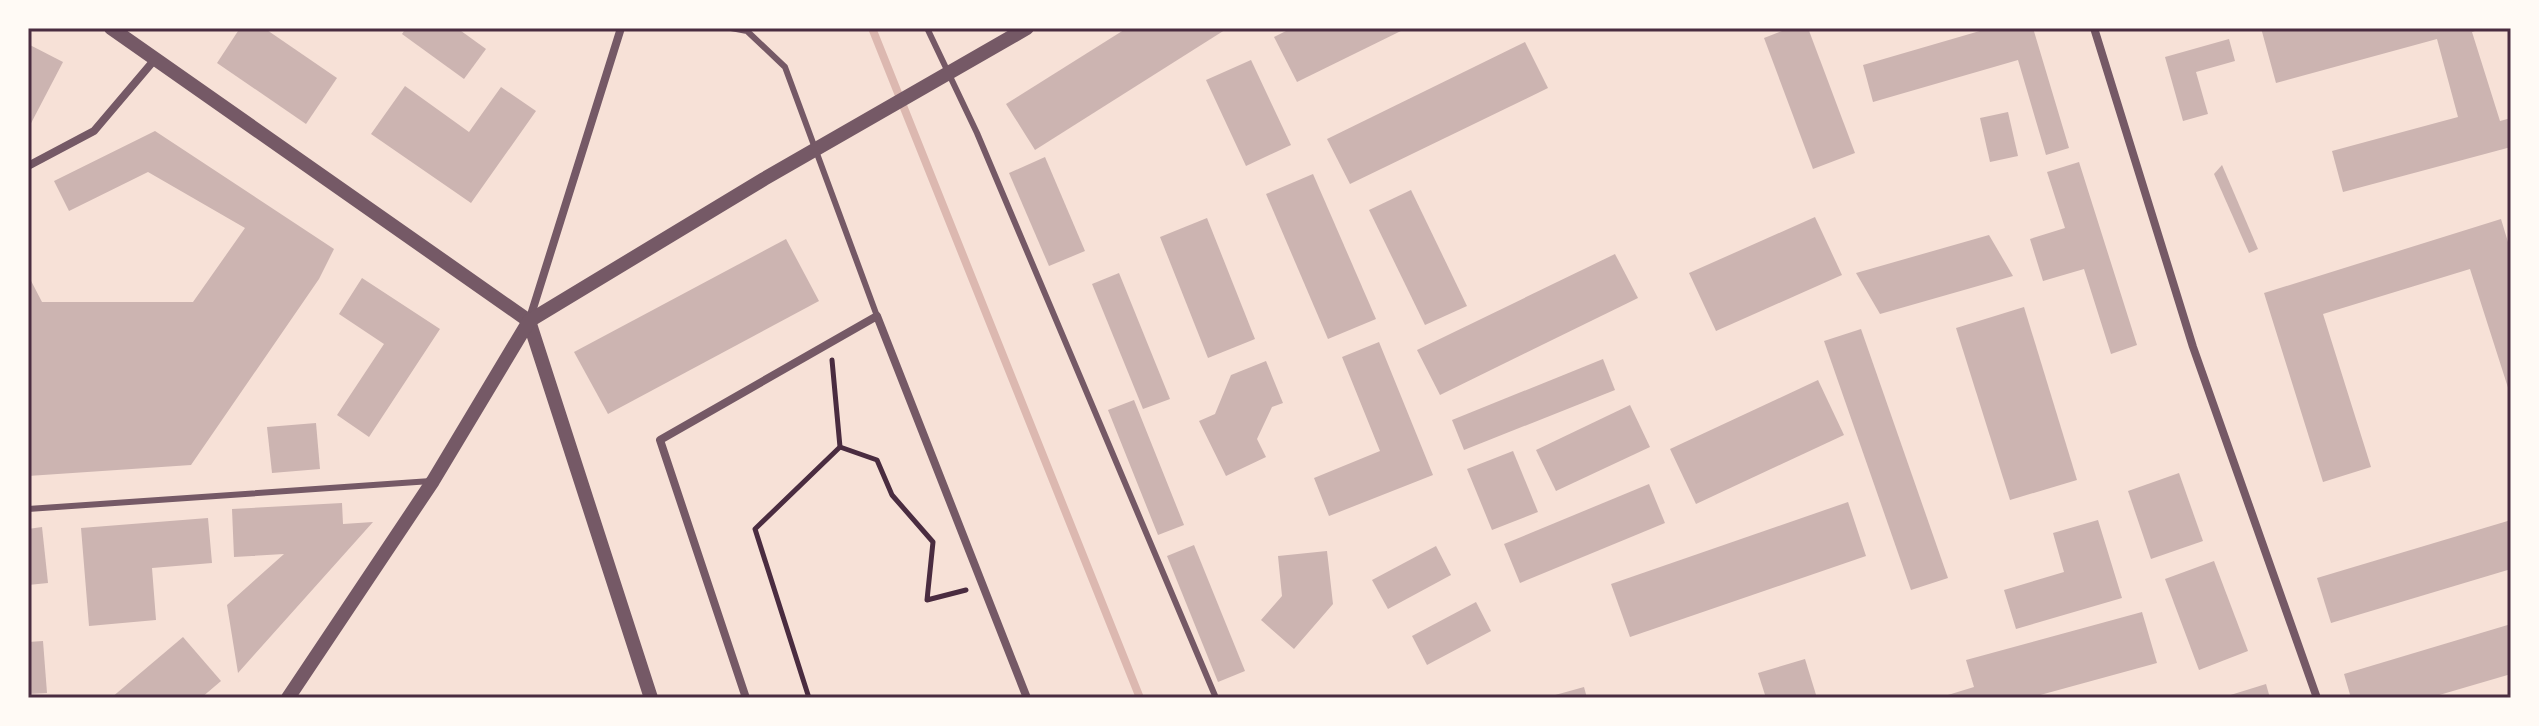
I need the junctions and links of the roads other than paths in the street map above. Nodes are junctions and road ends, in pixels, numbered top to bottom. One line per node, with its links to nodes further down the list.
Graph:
1 (111, 28): 7 (street)
2 (621, 28): 10 (street)
3 (731, 28): 9 (lane)
4 (927, 28): 17 (lane)
5 (1027, 28): 10 (street)
6 (2094, 28): 18 (street)
7 (157, 57): 8 (street); 10 (street)
8 (28, 166)
9 (877, 316): 15 (street); 16 (street)
10 (529, 321): 11 (street); 14 (street)
11 (433, 481): 12 (lane); 13 (street)
12 (28, 509)
13 (288, 698)
14 (651, 698)
15 (746, 698)
16 (1027, 698)
17 (1216, 698)
18 (2317, 698)

